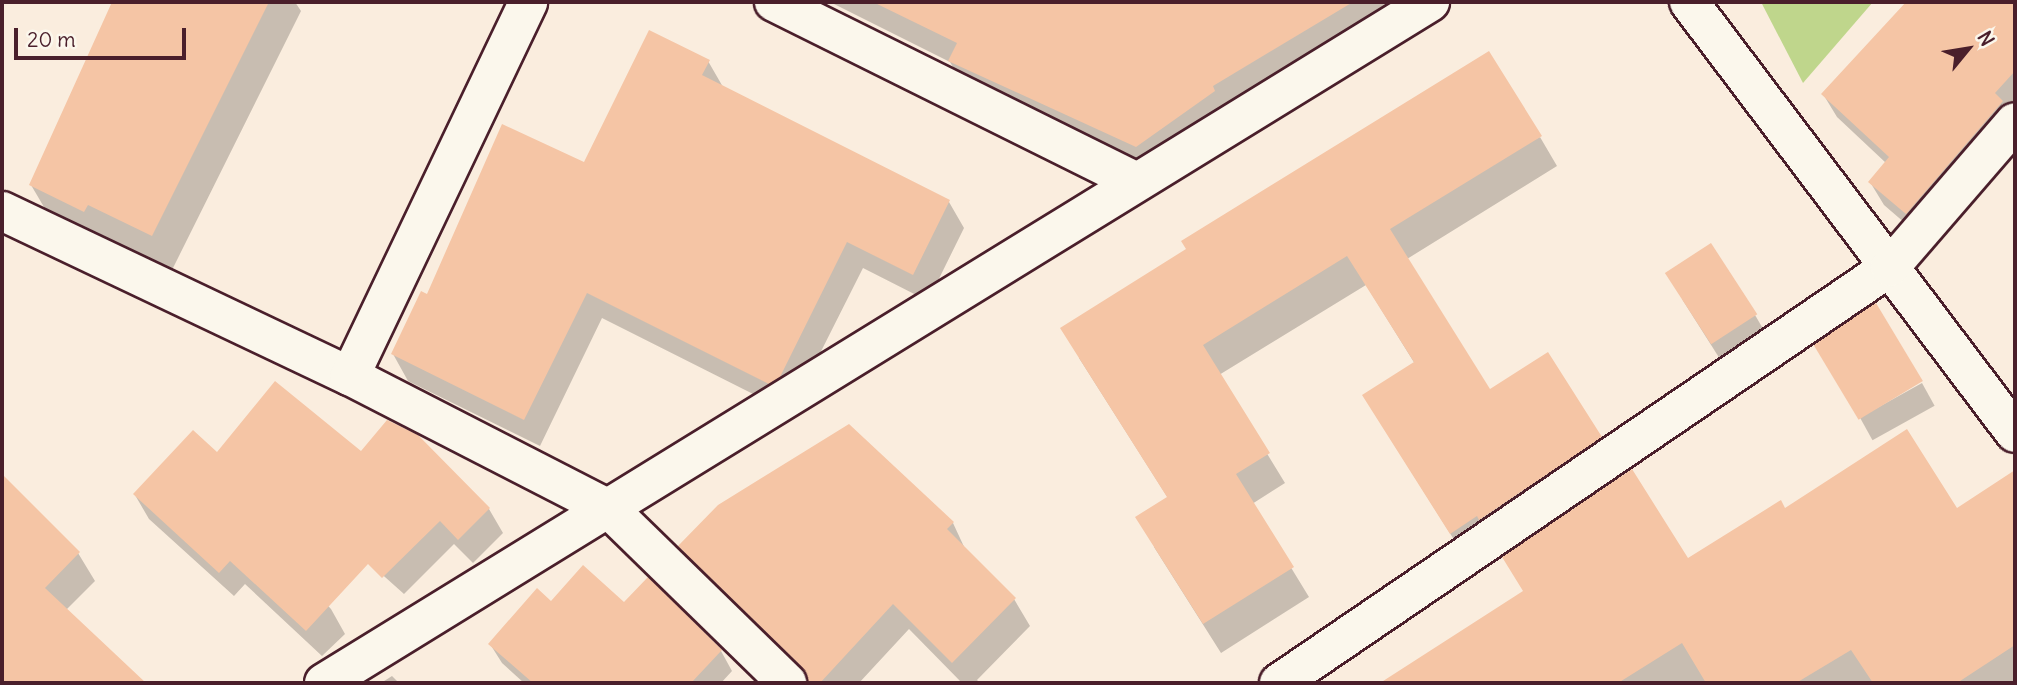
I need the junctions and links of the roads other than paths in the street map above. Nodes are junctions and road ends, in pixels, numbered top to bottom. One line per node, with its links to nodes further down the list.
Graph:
1 (528, 2): 9 (street)
2 (774, 2): 6 (street)
3 (1430, 2): 6 (street)
4 (1689, 2): 8 (street)
5 (2015, 122): 8 (street)
6 (1135, 181): 11 (street)
7 (2, 211): 9 (street)
8 (1890, 267): 10 (street); 14 (street)
9 (350, 376): 11 (street)
10 (2015, 433)
11 (609, 509): 12 (street); 13 (street)
12 (324, 683)
13 (787, 683)
14 (1279, 683)

